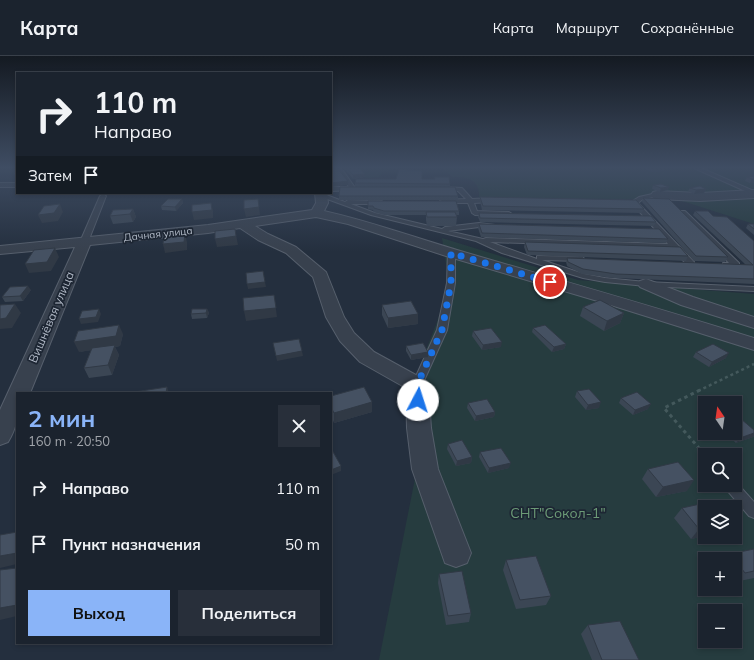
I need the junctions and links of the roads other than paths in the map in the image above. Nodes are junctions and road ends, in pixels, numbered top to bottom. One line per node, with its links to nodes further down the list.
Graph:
1 (103, 196): 24 (lane)
2 (323, 196): 14 (street)
3 (331, 196): 8 (lane)
4 (467, 196): 6 (lane)
5 (651, 196): 12 (lane)
6 (470, 200): 7 (lane); 10 (lane); 15 (lane)
7 (501, 200)
8 (340, 202): 9 (lane); 20 (lane)
9 (388, 202)
10 (435, 202)
11 (628, 202): 12 (lane)
12 (636, 202): 17 (lane)
13 (683, 212): 31 (lane)
14 (316, 213): 18 (street, Дачная улица); 27 (street)
15 (514, 214)
16 (641, 217): 17 (lane)
17 (649, 217): 22 (lane)
18 (243, 224): 24 (street, Дачная улица); 36 (street)
19 (502, 226): 20 (lane)
20 (437, 230): 23 (lane)
21 (653, 230): 22 (lane)
22 (660, 230): 25 (lane)
23 (478, 240): 25 (lane); 28 (lane)
24 (84, 242): 26 (street, Дачная улица); 37 (street, Вишнёвая улица)
25 (675, 246): 30 (lane)
26 (0, 250)
27 (451, 253): 35 (street); 36 (lane)
28 (527, 257): 29 (lane); 32 (lane)
29 (590, 260)
30 (691, 264)
31 (721, 265)
32 (646, 284): 33 (lane); 34 (street)
33 (754, 289)
34 (754, 323)
35 (754, 344)
36 (417, 385): 42 (street)
37 (19, 392)
38 (16, 399): 39 (street)
39 (0, 436)
40 (737, 492): 41 (lane)
41 (754, 512)
42 (456, 553)

